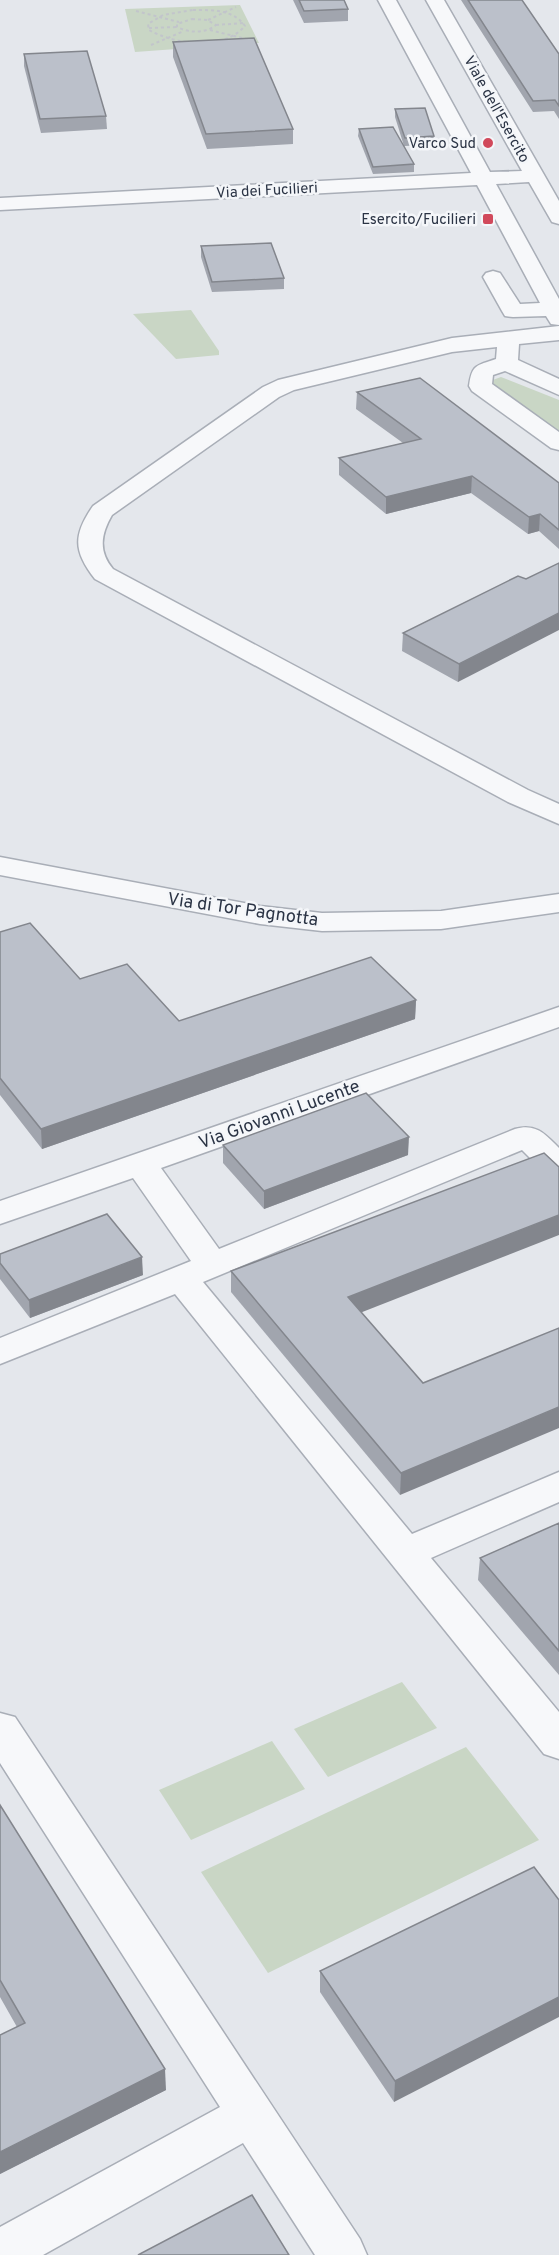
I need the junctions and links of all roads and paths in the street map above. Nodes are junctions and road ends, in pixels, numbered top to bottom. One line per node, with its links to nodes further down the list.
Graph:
1 (387, 0): 20 (street, Viale dell'Esercito)
2 (435, 0): 20 (street, Viale dell'Esercito)
3 (236, 8): 6 (path)
4 (190, 10): 6 (path); 7 (path); 8 (path)
5 (136, 11): 7 (path)
6 (224, 13): 9 (path); 11 (path)
7 (159, 16): 10 (path); 14 (path)
8 (193, 19): 9 (path); 10 (path)
9 (207, 20): 12 (path)
10 (180, 22): 13 (path)
11 (243, 23): 12 (path); 17 (path)
12 (216, 25): 15 (path)
13 (177, 27): 14 (path); 16 (path)
14 (149, 28): 17 (path)
15 (210, 30): 16 (path); 18 (path)
16 (185, 31): 17 (path)
17 (166, 39): 19 (path)
18 (249, 40)
19 (151, 45)
20 (480, 125): 21 (street, Viale dell'Esercito); 22 (street, Viale dell'Esercito)
21 (534, 176): 22 (street, Via dei Fucilieri); 24 (street, Viale dell'Esercito)
22 (482, 179): 23 (street, Via dei Fucilieri); 26 (street, Viale dell'Esercito)
23 (0, 204)
24 (559, 218)
25 (493, 277): 26 (street)
26 (557, 320): 27 (street)
27 (508, 337): 28 (street); 31 (street)
28 (507, 363): 29 (street); 30 (street)
29 (559, 388)
30 (559, 443)
31 (559, 815)
32 (0, 866): 33 (street, Via di Tor Pagnotta)
33 (559, 903)
34 (559, 1016): 35 (street, Via Giovanni Lucente)
35 (140, 1163): 37 (street, Via Giovanni Lucente); 38 (street)
36 (559, 1167): 38 (street)
37 (0, 1213)
38 (196, 1271): 39 (street); 41 (street)
39 (0, 1352)
40 (559, 1486): 41 (street)
41 (405, 1553): 43 (street)
42 (0, 1729): 44 (street)
43 (559, 1742)
44 (251, 2114): 45 (street); 46 (street)
45 (0, 2253)
46 (343, 2255)

